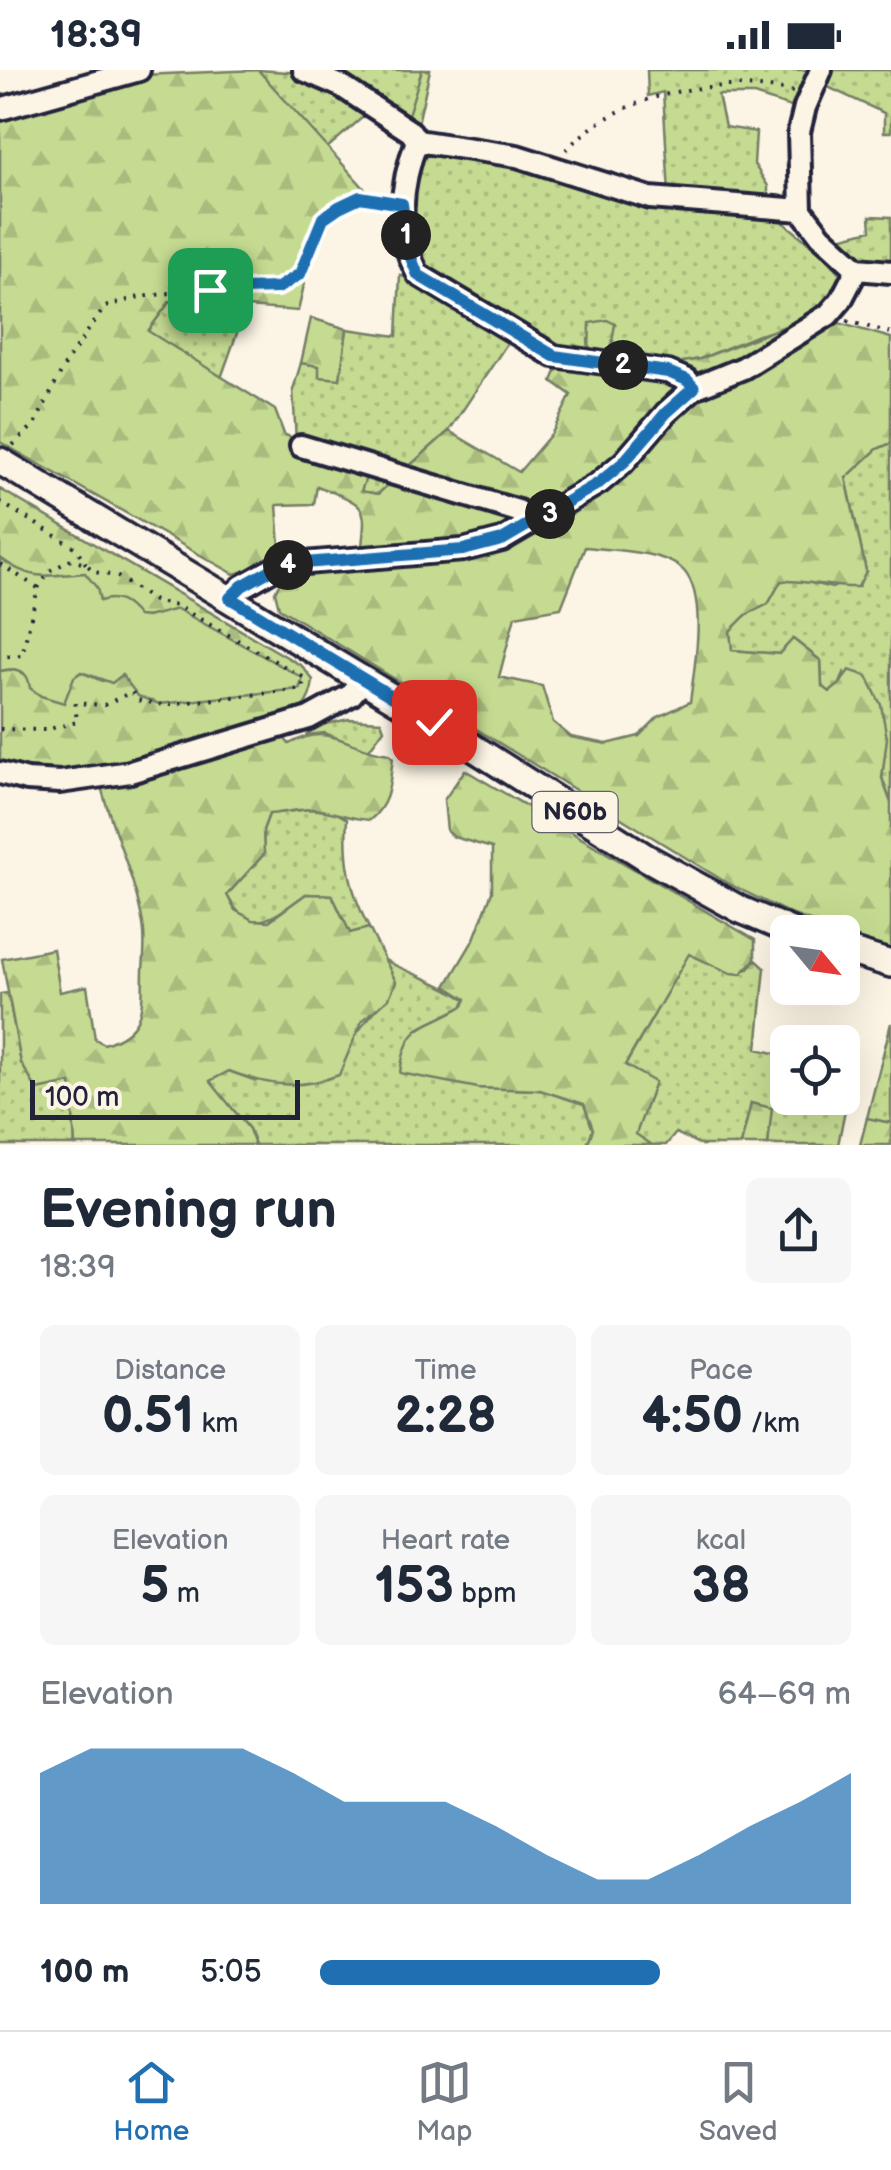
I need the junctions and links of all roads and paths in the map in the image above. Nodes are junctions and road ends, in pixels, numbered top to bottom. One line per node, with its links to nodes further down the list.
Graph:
1 (140, 70): 5 (street)
2 (304, 70): 6 (street)
3 (821, 70): 4 (street)
4 (809, 97): 7 (path); 9 (street)
5 (0, 109)
6 (418, 142): 7 (street); 8 (street)
7 (558, 168): 9 (street)
8 (402, 204): 14 (street); 16 (path)
9 (800, 210): 10 (street)
10 (856, 269): 11 (street); 12 (street)
11 (891, 272)
12 (828, 316): 13 (path); 14 (street)
13 (891, 333)
14 (694, 388): 18 (street)
15 (300, 446): 18 (street)
16 (4, 456): 22 (main road, N60b)
17 (0, 502): 20 (path)
18 (532, 523): 22 (street)
19 (0, 564): 21 (path)
20 (86, 564): 21 (path); 25 (path)
21 (38, 588): 23 (path)
22 (230, 598): 24 (main road, N60b)
23 (0, 657)
24 (363, 681): 26 (street); 27 (main road, N60b)
25 (0, 729)
26 (0, 773)
27 (770, 922)
28 (860, 955): 29 (main road)
29 (891, 964)

